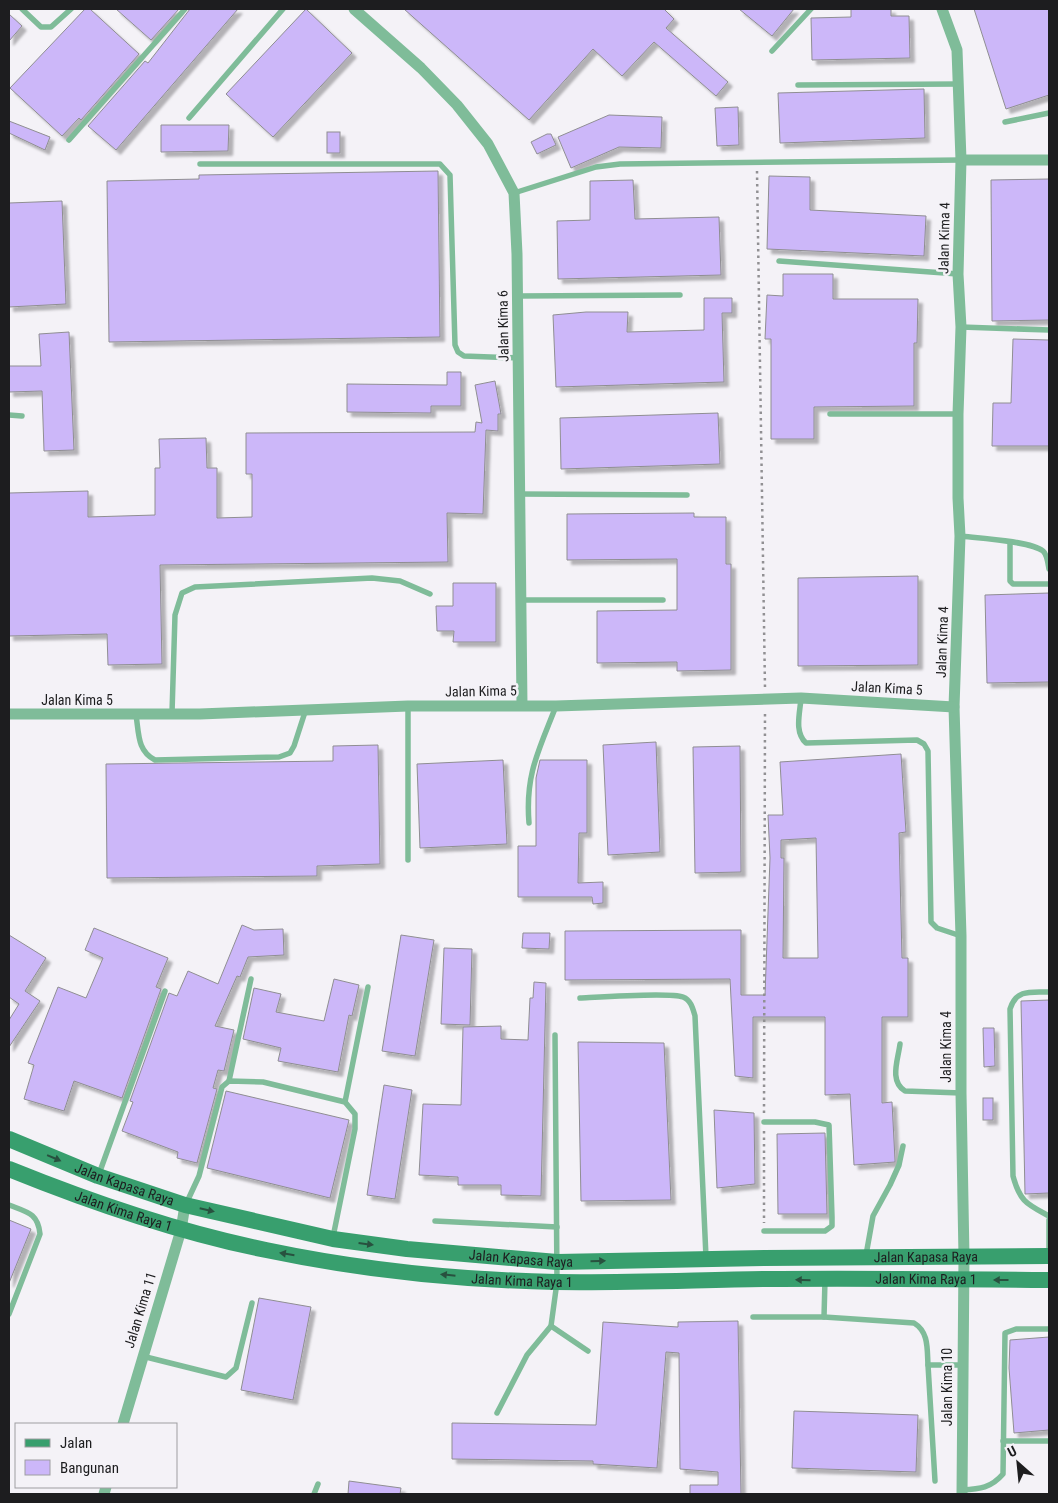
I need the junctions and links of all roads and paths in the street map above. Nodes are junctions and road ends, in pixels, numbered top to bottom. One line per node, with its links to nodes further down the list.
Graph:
1 (22, 9): 2 (lane)
2 (71, 9)
3 (185, 9): 14 (lane)
4 (283, 9): 12 (lane)
5 (354, 9): 18 (street, Jalan Kima 6)
6 (811, 9): 8 (lane)
7 (942, 9): 9 (street, Jalan Kima 4)
8 (772, 51)
9 (959, 84): 10 (lane); 15 (street, Jalan Kima 4)
10 (798, 85)
11 (1049, 113): 13 (lane)
12 (189, 118)
13 (1005, 122)
14 (69, 140)
15 (961, 160): 16 (street); 18 (lane); 20 (street, Jalan Kima 4)
16 (1049, 160)
17 (200, 164): 25 (lane)
18 (514, 193): 22 (street, Jalan Kima 6)
19 (779, 261): 20 (lane)
20 (958, 274): 23 (street, Jalan Kima 4)
21 (680, 295): 22 (lane)
22 (518, 296): 25 (street, Jalan Kima 6)
23 (961, 328): 24 (lane); 27 (street, Jalan Kima 4)
24 (1049, 330)
25 (519, 358): 30 (street, Jalan Kima 6)
26 (830, 414): 27 (lane)
27 (958, 414): 32 (street, Jalan Kima 4)
28 (9, 415): 29 (lane)
29 (22, 416)
30 (519, 494): 31 (lane); 37 (street, Jalan Kima 6)
31 (687, 495)
32 (960, 536): 33 (lane); 43 (street, Jalan Kima 4)
33 (1010, 542): 34 (lane); 35 (lane)
34 (1049, 569)
35 (1049, 584)
36 (430, 594): 45 (lane)
37 (520, 600): 38 (lane); 40 (street, Jalan Kima 6)
38 (663, 600)
39 (801, 698): 42 (street, Jalan Kima 5); 43 (street, Jalan Kima 5); 50 (lane)
40 (522, 705): 41 (street, Jalan Kima 5); 42 (street, Jalan Kima 5)
41 (408, 706): 44 (street, Jalan Kima 5); 49 (lane)
42 (556, 706): 48 (lane)
43 (954, 707): 50 (street, Jalan Kima 4)
44 (306, 709): 45 (street, Jalan Kima 5); 47 (lane)
45 (172, 713): 47 (street, Jalan Kima 5)
46 (9, 714): 47 (street, Jalan Kima 5)
47 (136, 715)
48 (528, 822)
49 (408, 860)
50 (961, 936): 59 (street, Jalan Kima 4)
51 (251, 979): 58 (lane)
52 (368, 987): 60 (lane)
53 (165, 991): 65 (lane)
54 (1049, 992): 68 (lane)
55 (580, 998): 77 (lane)
56 (555, 1035): 70 (lane)
57 (900, 1044): 59 (lane)
58 (229, 1081): 60 (lane); 67 (lane)
59 (960, 1093): 76 (street, Jalan Kima 4)
60 (345, 1102): 73 (lane)
61 (764, 1122): 72 (lane)
62 (9, 1139): 65 (main road, Jalan Kapasa Raya, one-way to 65)
63 (903, 1146): 75 (lane)
64 (9, 1169): 71 (main road, Jalan Kima Raya 1)
65 (98, 1176): 67 (main road, Jalan Kapasa Raya)
66 (9, 1205): 84 (lane)
67 (185, 1205): 71 (street, Jalan Kima 11); 73 (main road, Jalan Kapasa Raya, one-way to 73)
68 (1049, 1218): 74 (lane)
69 (436, 1221): 70 (lane)
70 (557, 1227): 78 (lane)
71 (181, 1230): 82 (main road, Jalan Kima Raya 1, one-way to 71); 90 (street, Jalan Kima 11)
72 (764, 1231)
73 (333, 1240): 78 (main road, Jalan Kapasa Raya, one-way to 78)
74 (1049, 1256): 76 (main road, Jalan Kapasa Raya)
75 (865, 1257): 76 (main road, Jalan Kapasa Raya); 77 (main road, Jalan Kapasa Raya)
76 (964, 1257): 79 (street, Jalan Kima 4)
77 (706, 1259): 78 (main road, Jalan Kapasa Raya, one-way to 77)
78 (557, 1262): 82 (lane)
79 (964, 1279): 80 (main road, Jalan Kima Raya 1); 81 (main road, Jalan Kima Raya 1, one-way to 79); 92 (street, Jalan Kima 10)
80 (825, 1280): 82 (main road, Jalan Kima Raya 1, one-way to 82); 86 (lane)
81 (1049, 1280)
82 (557, 1282): 87 (lane)
83 (252, 1302): 90 (lane)
84 (9, 1314)
85 (752, 1317): 86 (lane)
86 (824, 1317): 91 (lane)
87 (551, 1326): 89 (lane); 93 (lane)
88 (1049, 1329): 95 (lane)
89 (588, 1351)
90 (142, 1356): 94 (street, Jalan Kima 11)
91 (928, 1365): 92 (lane); 97 (lane)
92 (962, 1365): 99 (street, Jalan Kima 10)
93 (497, 1413)
94 (123, 1423)
95 (1003, 1441): 96 (lane); 99 (lane)
96 (1049, 1441)
97 (935, 1481)
98 (318, 1484): 100 (lane)
99 (962, 1492)
100 (314, 1494)

